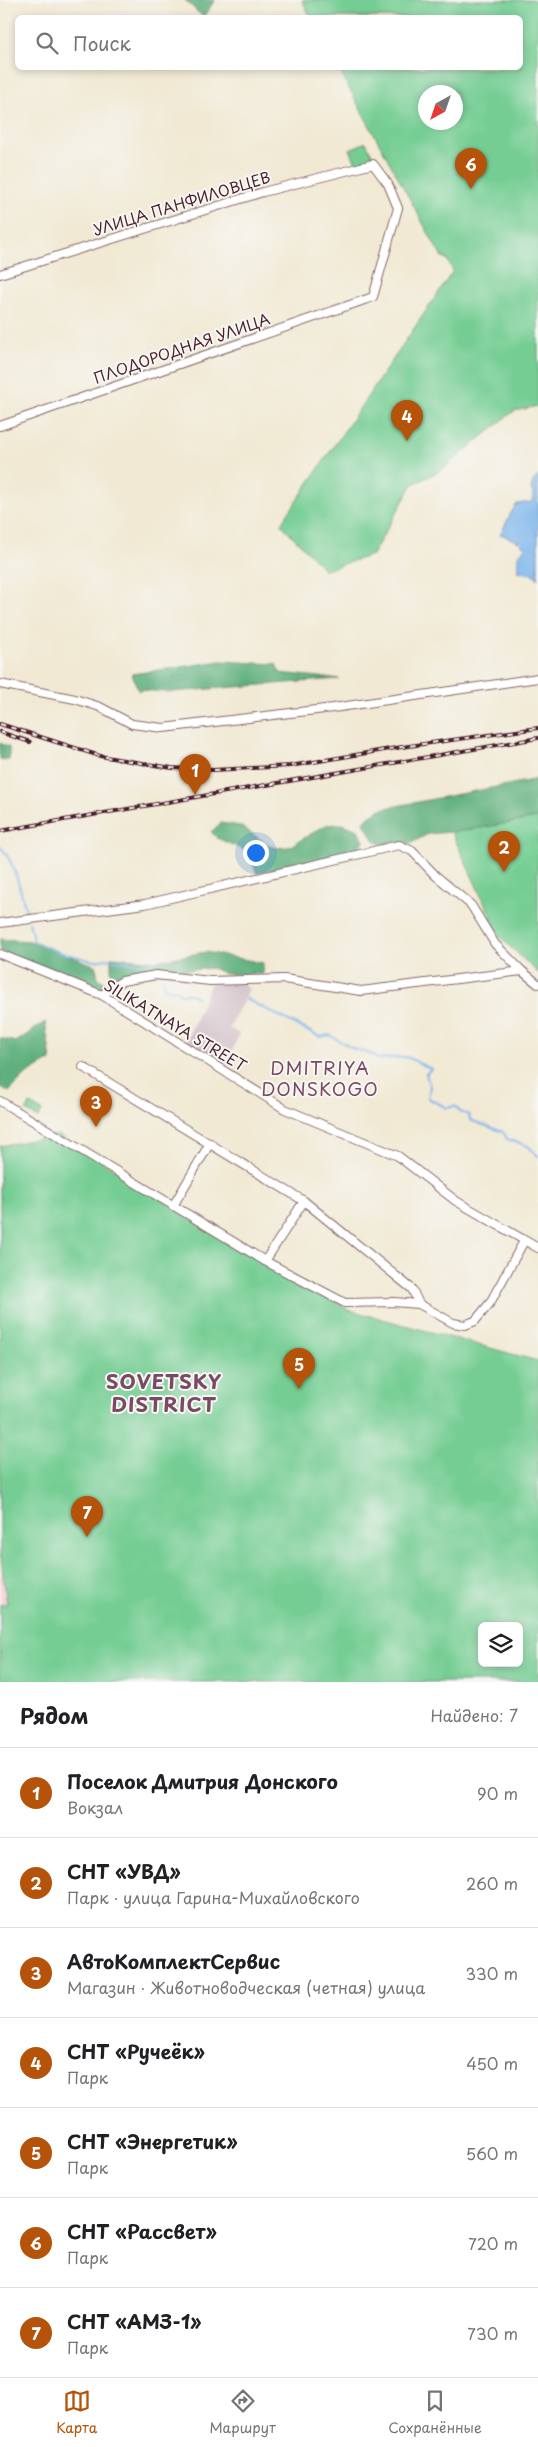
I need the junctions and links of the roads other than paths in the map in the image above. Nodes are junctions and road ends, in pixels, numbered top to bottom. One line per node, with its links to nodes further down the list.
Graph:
1 (0, 274): 2 (street, УЛИЦА ПАНФИЛОВЦЕВ)
2 (373, 297): 3 (street, ПЛОДОРОДНАЯ УЛИЦА)
3 (0, 426)
4 (538, 678): 5 (street)
5 (0, 684)
6 (0, 923): 8 (street)
7 (0, 954): 10 (street, SILIKATNAYA STREET)
8 (522, 971): 9 (street); 10 (street)
9 (538, 984)
10 (102, 995): 16 (street, SILIKATNAYA STREET)
11 (83, 1067): 13 (street)
12 (0, 1101): 15 (street)
13 (210, 1143): 14 (street); 15 (street)
14 (304, 1201): 18 (street); 19 (street)
15 (172, 1206): 18 (street)
16 (524, 1241): 17 (street, SILIKATNAYA STREET); 19 (street)
17 (538, 1248)
18 (265, 1261): 19 (street)
19 (420, 1304)

